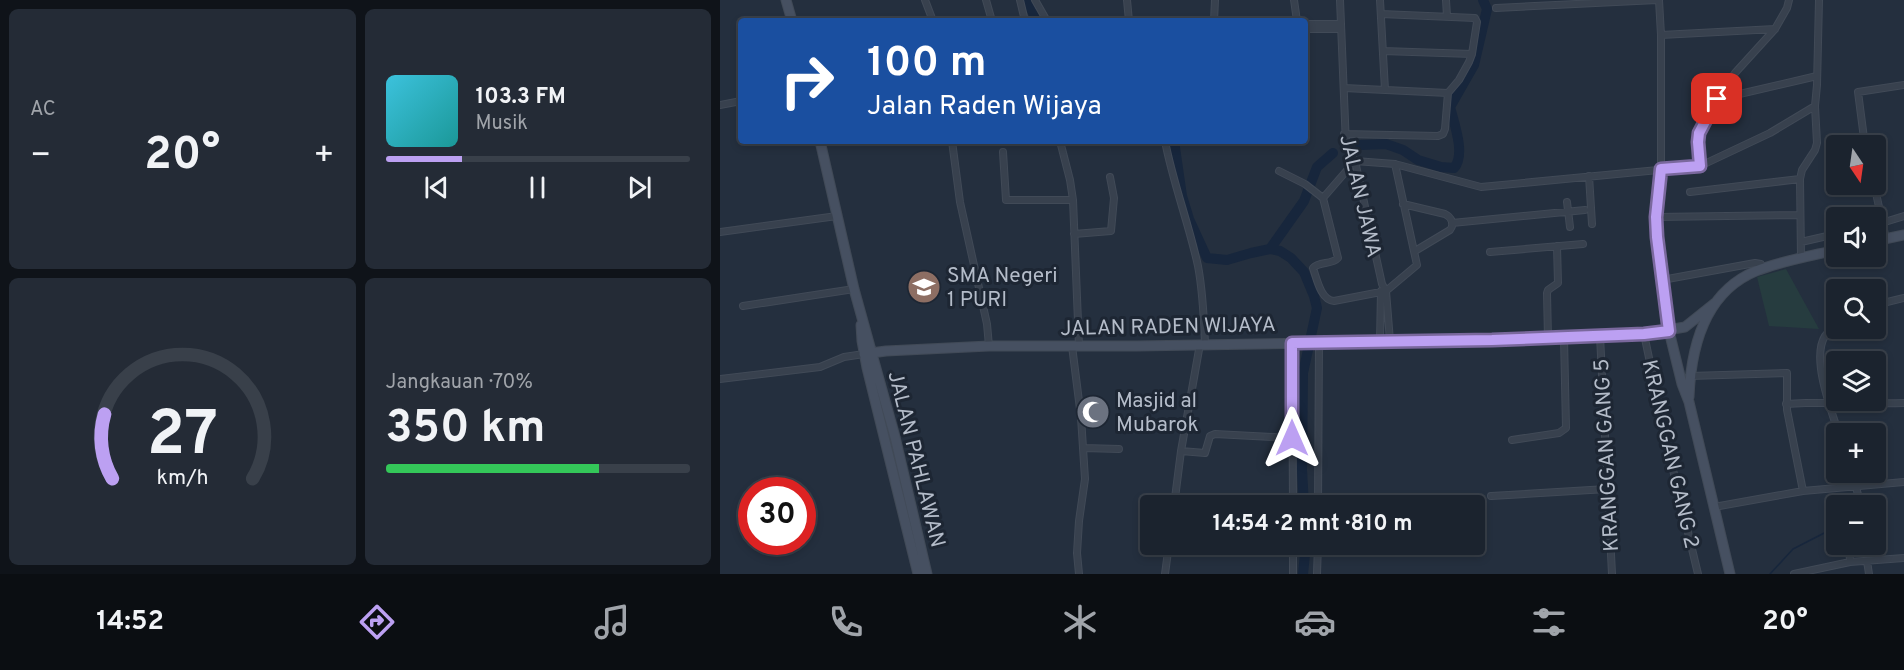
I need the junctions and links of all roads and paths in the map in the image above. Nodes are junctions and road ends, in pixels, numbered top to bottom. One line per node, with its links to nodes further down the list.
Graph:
1 (786, 0): 18 (main road)
2 (925, 0): 19 (street)
3 (986, 0): 20 (street)
4 (1020, 0): 21 (street)
5 (1035, 0): 22 (street)
6 (1127, 0): 23 (street)
7 (1215, 0): 24 (street)
8 (1294, 0): 25 (street)
9 (1340, 0): 27 (street, JALAN JAWA)
10 (1380, 0): 16 (street)
11 (1446, 0): 17 (street)
12 (1658, 0): 15 (street); 30 (street)
13 (1789, 0): 29 (street)
14 (1819, 0): 33 (street)
15 (1496, 8)
16 (1381, 14): 17 (street); 31 (street)
17 (1447, 16): 32 (street)
18 (791, 18)
19 (932, 18)
20 (991, 18)
21 (1024, 18)
22 (1045, 18)
23 (1129, 18)
24 (1214, 18)
25 (1297, 18)
26 (1308, 24): 27 (street)
27 (1341, 26): 28 (street); 35 (street, JALAN JAWA)
28 (1308, 29)
29 (1775, 29): 30 (street); 38 (street)
30 (1661, 35): 52 (street)
31 (1383, 51): 32 (street); 36 (street)
32 (1472, 54): 37 (street)
33 (1817, 76): 38 (street); 41 (street)
34 (1904, 85): 43 (street)
35 (1344, 88): 36 (street); 42 (street, JALAN JAWA)
36 (1385, 90): 37 (street)
37 (1448, 93): 42 (street)
38 (1717, 99): 51 (street)
39 (738, 102): 40 (street)
40 (720, 105)
41 (1815, 106): 51 (street); 56 (street)
42 (1344, 134): 49 (street, JALAN JAWA)
43 (1864, 135)
44 (821, 144): 65 (main road)
45 (952, 144): 104 (street)
46 (1061, 144): 59 (street)
47 (1166, 144): 103 (street)
48 (1003, 152): 59 (street)
49 (1354, 158): 50 (street); 58 (street); 89 (street, JALAN JAWA)
50 (1395, 164): 54 (street); 61 (street)
51 (1700, 166): 52 (street)
52 (1661, 169): 54 (street); 67 (street)
53 (1279, 171): 58 (street)
54 (1589, 176): 70 (street)
55 (1110, 177): 73 (street)
56 (1800, 178): 57 (street); 64 (street)
57 (1690, 192)
58 (1323, 198): 89 (street)
59 (1072, 200): 73 (street)
60 (1567, 202): 63 (street)
61 (1403, 204): 68 (street); 80 (street)
62 (1585, 210): 63 (street)
63 (1568, 212): 68 (street); 71 (street)
64 (1799, 215): 67 (street); 77 (street)
65 (837, 216): 72 (street); 88 (main road)
66 (1904, 216): 69 (street)
67 (1656, 217): 86 (street)
68 (1452, 223): 80 (street)
69 (1886, 223)
70 (1592, 224)
71 (1570, 227)
72 (720, 232)
73 (1074, 234): 105 (street)
74 (1904, 235): 76 (main road)
75 (1826, 236): 77 (street)
76 (1886, 239)
77 (1801, 242): 83 (street)
78 (1583, 244): 79 (street)
79 (1557, 246): 81 (street); 98 (street)
80 (1416, 251): 89 (street)
81 (1490, 252)
82 (1826, 252): 83 (main road)
83 (1801, 258): 85 (main road)
84 (1738, 265): 85 (street); 86 (street); 87 (street)
85 (1764, 269): 87 (main road)
86 (1662, 280): 94 (street)
87 (1738, 281): 92 (main road)
88 (854, 289): 93 (street); 106 (main road)
89 (1383, 292): 100 (street, JALAN JAWA)
90 (1904, 298): 91 (street)
91 (1886, 302)
92 (1715, 303): 94 (main road, JALAN RADEN WIJAYA); 107 (main road)
93 (743, 306)
94 (1669, 331): 95 (main road, JALAN RADEN WIJAYA); 110 (main road)
95 (1644, 334): 96 (main road, JALAN RADEN WIJAYA); 145 (street, KRANGGAN GANG 2)
96 (1600, 336): 99 (main road, JALAN RADEN WIJAYA); 123 (street, KRANGGAN GANG 5)
97 (1826, 336): 109 (street)
98 (1548, 338): 99 (main road, JALAN RADEN WIJAYA); 100 (main road, JALAN RADEN WIJAYA)
99 (1564, 338): 116 (street)
100 (1385, 341): 102 (main road, JALAN RADEN WIJAYA)
101 (1293, 343): 102 (main road, JALAN RADEN WIJAYA); 103 (main road, JALAN RADEN WIJAYA); 115 (street)
102 (1316, 343): 127 (street)
103 (1203, 344): 105 (main road, JALAN RADEN WIJAYA); 119 (street)
104 (989, 346): 105 (main road, JALAN RADEN WIJAYA); 106 (main road, JALAN RADEN WIJAYA)
105 (1075, 346): 117 (street)
106 (868, 353): 108 (street); 138 (main road, JALAN PAHLAWAN); 139 (main road, JALAN PAHLAWAN)
107 (1690, 376): 110 (main road); 114 (street)
108 (720, 379)
109 (1826, 395)
110 (1689, 402): 130 (main road)
111 (1826, 402): 114 (street)
112 (1886, 403): 113 (street)
113 (1904, 403)
114 (1786, 404): 124 (street)
115 (1292, 438): 119 (street); 126 (street)
116 (1512, 440)
117 (1083, 448): 118 (street); 140 (street)
118 (1119, 449)
119 (1181, 451): 125 (street)
120 (1904, 482): 122 (street)
121 (1855, 483): 122 (street)
122 (1856, 486): 124 (street); 128 (street)
123 (1607, 489): 129 (street); 144 (street, KRANGGAN GANG 5)
124 (1803, 491): 130 (street)
125 (1175, 495)
126 (1293, 495)
127 (1318, 495)
128 (1858, 495)
129 (1491, 496)
130 (1714, 507): 146 (main road)
131 (1168, 555): 141 (street)
132 (1293, 555): 142 (street)
133 (1317, 555): 143 (street)
134 (1850, 555): 137 (street)
135 (1904, 558): 136 (street)
136 (1867, 561): 137 (street); 148 (street)
137 (1850, 562): 147 (street)
138 (918, 574)
139 (926, 574)
140 (1079, 574)
141 (1165, 574)
142 (1293, 574)
143 (1317, 574)
144 (1612, 574)
145 (1698, 574)
146 (1730, 574)
147 (1794, 574)
148 (1869, 574)

